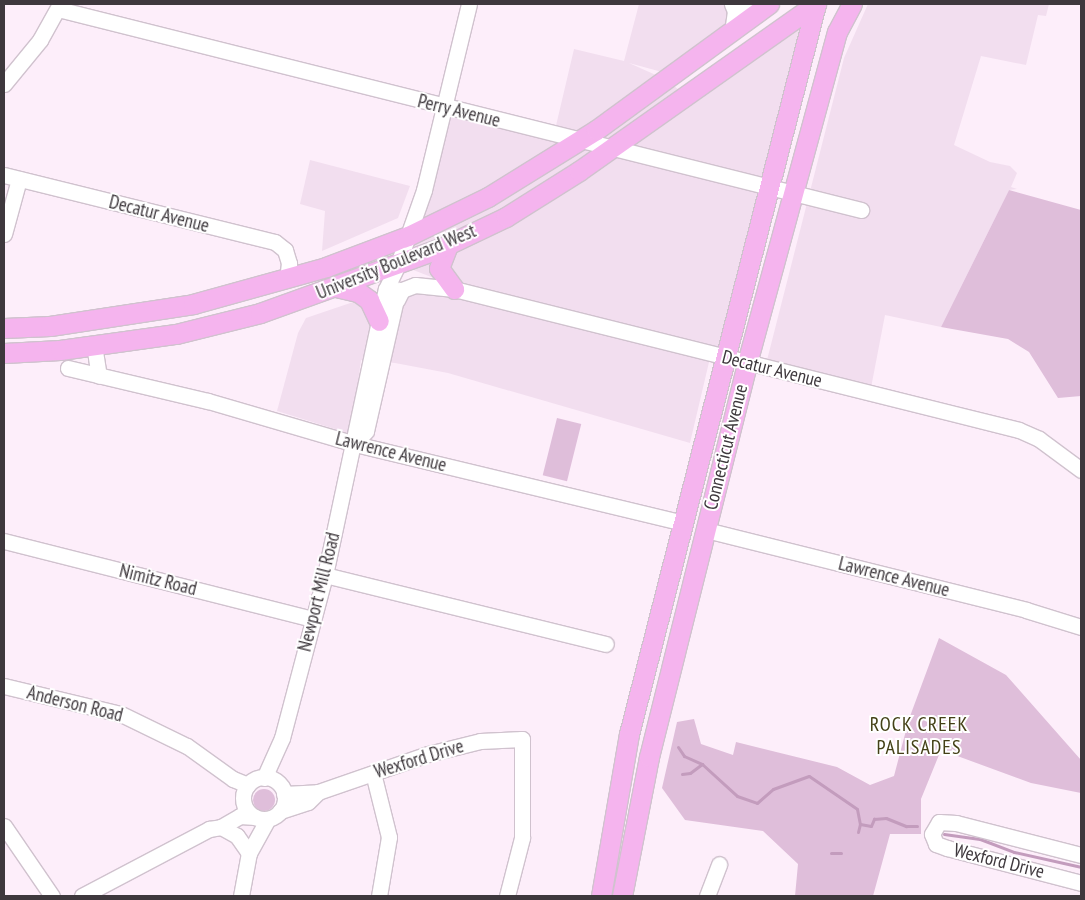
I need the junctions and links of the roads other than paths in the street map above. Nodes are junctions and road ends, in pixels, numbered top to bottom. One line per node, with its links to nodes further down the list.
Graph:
1 (470, 4): 9 (street, Newport Mill Road)
2 (733, 4): 6 (street); 7 (street)
3 (816, 4): 11 (main road, University Boulevard West); 13 (main road, Connecticut Avenue)
4 (852, 4): 14 (main road, Connecticut Avenue)
5 (59, 6): 8 (street); 9 (street, Perry Avenue)
6 (767, 6): 7 (main road, University Boulevard West)
7 (732, 32): 10 (main road, University Boulevard West)
8 (6, 80)
9 (445, 107): 10 (street, Perry Avenue); 17 (street, Newport Mill Road)
10 (578, 140): 11 (street, Perry Avenue); 17 (main road, University Boulevard West)
11 (612, 149): 13 (street, Perry Avenue); 18 (main road, University Boulevard West)
12 (11, 177): 16 (street); 20 (street, Decatur Avenue)
13 (770, 188): 14 (street, Perry Avenue); 28 (main road, Connecticut Avenue)
14 (792, 193): 15 (street, Perry Avenue); 29 (main road, Connecticut Avenue)
15 (861, 210)
16 (4, 234)
17 (408, 236): 19 (street, Newport Mill Road); 20 (main road, University Boulevard West)
18 (448, 245): 19 (main road, University Boulevard West); 22 (main road)
19 (398, 264): 21 (main road, University Boulevard West); 23 (street, Newport Mill Road); 24 (street, Newport Mill Road)
20 (287, 278): 25 (main road, University Boulevard West)
21 (335, 287): 24 (main road); 26 (main road, University Boulevard West)
22 (454, 289): 23 (street, Decatur Avenue); 28 (street, Decatur Avenue)
23 (397, 300): 32 (street, Newport Mill Road)
24 (379, 321): 32 (street, Newport Mill Road)
25 (4, 328)
26 (94, 345): 27 (main road, University Boulevard West); 31 (street)
27 (4, 353)
28 (724, 358): 29 (street, Decatur Avenue); 34 (main road, Connecticut Avenue)
29 (747, 363): 33 (street, Decatur Avenue); 35 (main road, Connecticut Avenue)
30 (68, 368): 31 (street, Lawrence Avenue)
31 (99, 376): 32 (street, Lawrence Avenue)
32 (355, 444): 34 (street, Lawrence Avenue); 37 (street, Newport Mill Road)
33 (1081, 470)
34 (684, 523): 42 (main road, Connecticut Avenue)
35 (706, 530): 39 (street, Lawrence Avenue); 43 (main road, Connecticut Avenue)
36 (4, 541): 38 (street, Nimitz Road)
37 (325, 575): 38 (street, Newport Mill Road); 40 (street)
38 (313, 619): 45 (street, Newport Mill Road)
39 (1081, 627)
40 (606, 644)
41 (4, 686): 47 (street, Anderson Road)
42 (626, 752): 43 (main road); 59 (main road, Connecticut Avenue)
43 (649, 757): 60 (main road, Connecticut Avenue)
44 (373, 773): 46 (street, Wexford Drive); 57 (street); 58 (street, Wexford Drive)
45 (275, 785): 46 (street, Wexford Drive); 47 (street); 47 (street, Newport Mill Road)
46 (318, 792): 47 (street, Wexford Drive)
47 (256, 808): 49 (street); 50 (street, Newport Mill Road)
48 (4, 826): 54 (street)
49 (215, 828): 50 (street); 55 (street)
50 (251, 850): 56 (street, Newport Mill Road)
51 (1081, 855): 53 (street, Wexford Drive)
52 (719, 864): 61 (street)
53 (1081, 883)
54 (52, 896)
55 (82, 896)
56 (241, 896)
57 (378, 896)
58 (507, 896)
59 (600, 896)
60 (622, 896)
61 (707, 896)

